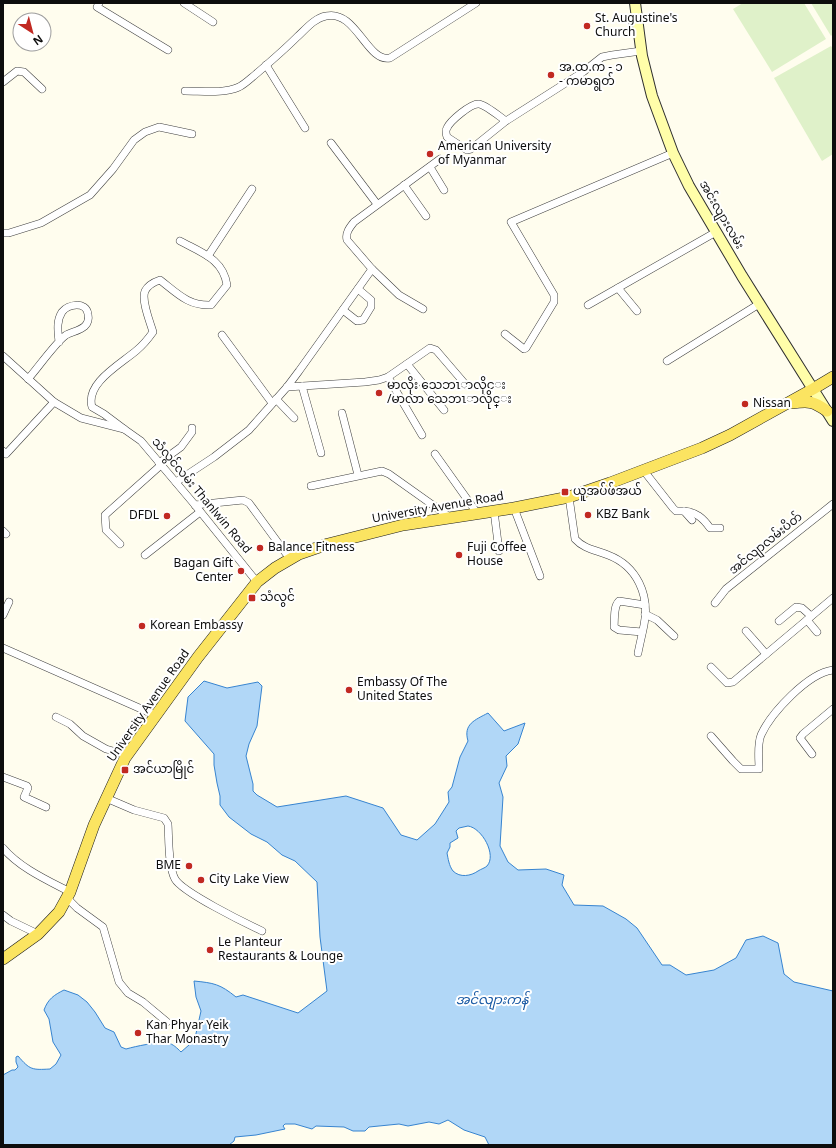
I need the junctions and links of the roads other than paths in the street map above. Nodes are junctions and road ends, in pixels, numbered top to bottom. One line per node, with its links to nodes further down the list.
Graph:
1 (99, 3): 6 (street)
2 (184, 3): 5 (street)
3 (476, 3): 8 (street)
4 (635, 3): 7 (main road, အင်းလျားလမ်း)
5 (213, 22)
6 (168, 50)
7 (641, 51): 12 (street); 16 (main road, အင်းလျားလမ်း)
8 (266, 65): 11 (street); 13 (street)
9 (3, 82): 10 (street)
10 (42, 89)
11 (185, 91)
12 (506, 120): 12 (street)
13 (305, 128)
14 (192, 134): 25 (street)
15 (331, 143): 22 (street)
16 (674, 153): 24 (main road, အင်းလျားလမ်း); 36 (street)
17 (440, 159): 18 (street)
18 (430, 167): 19 (street); 21 (street)
19 (404, 185): 22 (street); 23 (street)
20 (252, 189): 27 (street)
21 (444, 190)
22 (377, 204): 28 (street)
23 (426, 216)
24 (716, 232): 29 (street); 31 (main road, အင်းလျားလမ်း)
25 (3, 233)
26 (180, 242): 27 (street)
27 (208, 256): 57 (street)
28 (372, 269): 30 (street); 33 (street)
29 (618, 288): 32 (street); 35 (street)
30 (358, 290): 34 (street); 34 (street)
31 (759, 304): 40 (street); 48 (main road, အင်းလျားလမ်း)
32 (588, 305)
33 (423, 309)
34 (343, 310): 47 (street)
35 (637, 311)
36 (505, 334)
37 (222, 335): 49 (street)
38 (59, 342): 38 (street); 44 (street)
39 (3, 356): 44 (street, သံလွင်လမ်း Thanlwin Road)
40 (667, 361)
41 (407, 364): 42 (street); 45 (street); 52 (street)
42 (388, 377): 46 (street); 58 (street)
43 (833, 377): 48 (main road, University Avenue Road)
44 (28, 379): 50 (street, သံလွင်လမ်း Thanlwin Road)
45 (466, 385)
46 (302, 386): 47 (street); 60 (street)
47 (287, 387): 49 (street)
48 (813, 389): 51 (main road, University Avenue Road); 54 (main road, အင်းလျားလမ်း)
49 (274, 401): 55 (street); 65 (street)
50 (54, 402): 57 (street, သံလွင်လမ်း Thanlwin Road); 59 (street)
51 (788, 403): 54 (main road); 63 (main road, University Avenue Road)
52 (444, 410)
53 (342, 413): 64 (street)
54 (830, 416)
55 (294, 418)
56 (192, 428): 62 (street)
57 (124, 429): 62 (street, သံလွင်လမ်း Thanlwin Road)
58 (422, 435)
59 (3, 451)
60 (320, 453)
61 (435, 454): 74 (street)
62 (160, 464): 65 (street, သံလွင်လမ်း Thanlwin Road); 78 (street)
63 (644, 471): 67 (main road, University Avenue Road); 72 (street)
64 (358, 475): 66 (street); 75 (street)
65 (176, 482): 69 (street, သံလွင်လမ်း Thanlwin Road)
66 (311, 486)
67 (569, 497): 70 (main road, University Avenue Road); 87 (street)
68 (833, 504): 86 (street, အင်လျာလမ်းပိတ်)
69 (195, 505): 73 (street, သံလွင်လမ်း Thanlwin Road); 81 (street)
70 (514, 508): 71 (main road, University Avenue Road); 82 (street)
71 (494, 511): 74 (main road, University Avenue Road); 79 (street)
72 (684, 511): 76 (street); 77 (street)
73 (200, 512): 80 (street); 83 (street, သံလွင်လမ်း Thanlwin Road)
74 (477, 513): 75 (main road, University Avenue Road)
75 (452, 518): 81 (main road, University Avenue Road)
76 (692, 520)
77 (720, 528)
78 (120, 544)
79 (499, 551)
80 (145, 554)
81 (290, 559): 83 (main road, University Avenue Road)
82 (540, 576)
83 (257, 582): 102 (main road, University Avenue Road)
84 (833, 598): 90 (street)
85 (9, 602): 89 (street)
86 (715, 603)
87 (645, 605): 88 (street); 93 (street)
88 (645, 614): 93 (street); 95 (street)
89 (3, 615)
90 (809, 618): 91 (street); 94 (street); 98 (street)
91 (779, 621)
92 (746, 631): 98 (street)
93 (642, 632): 97 (street)
94 (816, 632)
95 (674, 636)
96 (3, 648): 102 (street)
97 (638, 653)
98 (766, 654): 99 (street)
99 (711, 667)
100 (833, 670): 104 (street)
101 (833, 709): 105 (street)
102 (155, 715): 106 (main road, University Avenue Road)
103 (56, 718): 106 (street)
104 (711, 736)
105 (812, 754)
106 (127, 755): 108 (main road, University Avenue Road)
107 (3, 777): 109 (street)
108 (106, 798): 111 (main road, University Avenue Road); 113 (street)
109 (46, 806)
110 (3, 848): 111 (street)
111 (68, 895): 114 (main road, University Avenue Road); 116 (street)
112 (3, 915): 114 (street)
113 (262, 931)
114 (38, 934): 115 (main road, University Avenue Road)
115 (3, 958)
116 (167, 1022)

